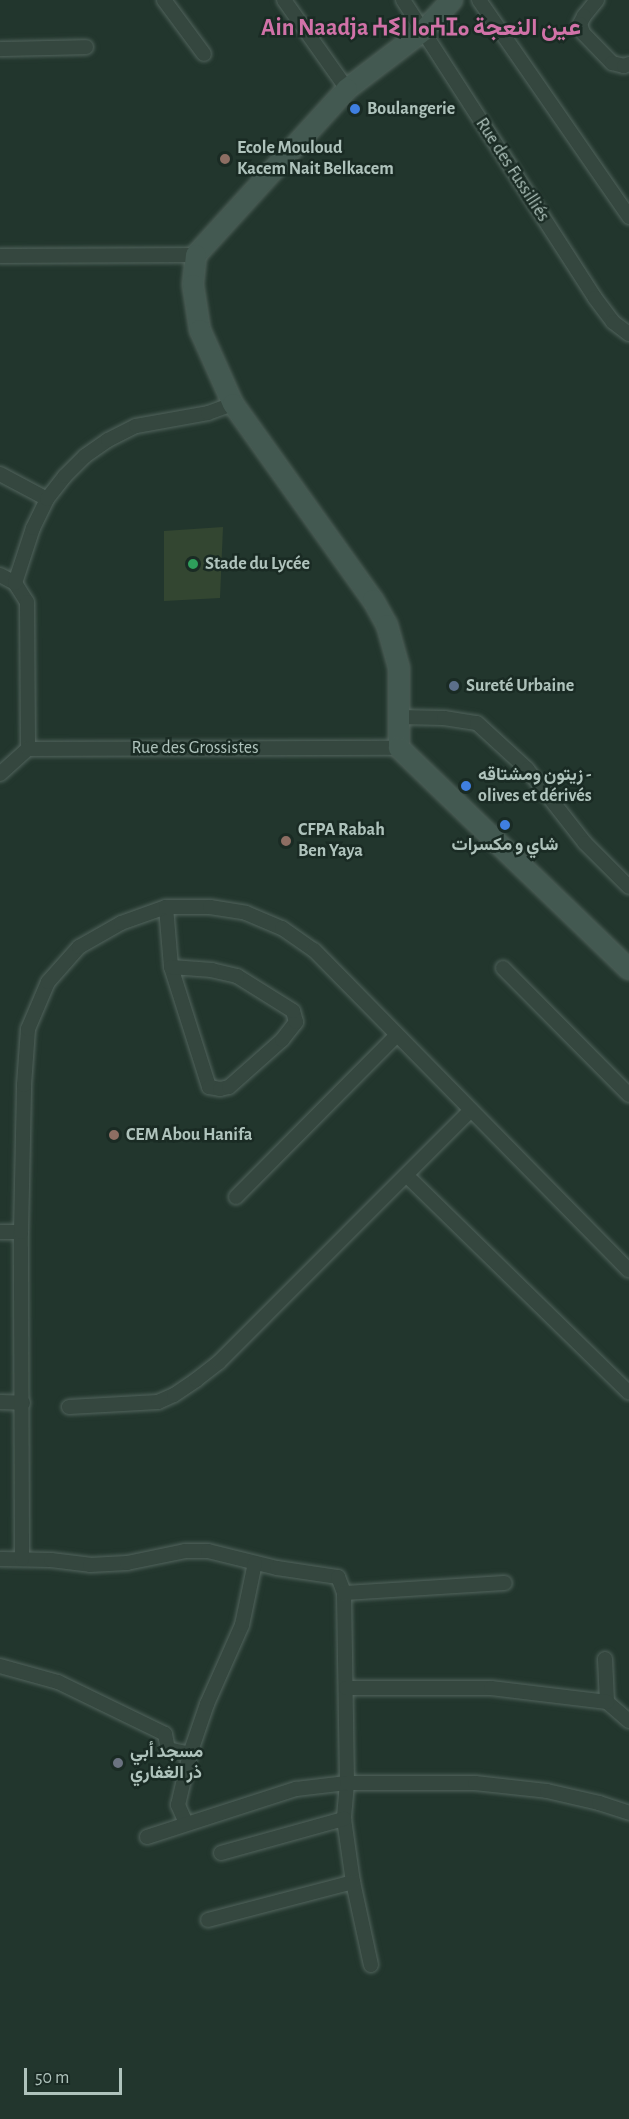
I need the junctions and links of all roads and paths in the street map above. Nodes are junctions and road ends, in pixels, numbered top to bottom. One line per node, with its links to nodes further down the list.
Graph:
1 (164, 0): 10 (street)
2 (284, 0): 12 (street)
3 (403, 0): 7 (street, Rue des Fussilliés)
4 (452, 0): 7 (street)
5 (479, 0): 13 (street)
6 (597, 0): 11 (street)
7 (423, 31): 12 (street); 16 (street, Rue des Fussilliés)
8 (86, 46): 9 (street)
9 (0, 49)
10 (204, 54)
11 (629, 64)
12 (347, 89): 14 (street)
13 (629, 217)
14 (196, 255): 15 (street); 17 (street)
15 (0, 256)
16 (629, 334)
17 (233, 404): 19 (street); 22 (street)
18 (0, 474): 19 (street)
19 (47, 499): 21 (street)
20 (0, 575): 21 (street)
21 (15, 584): 24 (street)
22 (399, 717): 23 (street); 26 (street)
23 (399, 748): 24 (street, Rue des Grossistes); 30 (street)
24 (28, 749): 25 (street)
25 (0, 774)
26 (629, 888)
27 (166, 907): 28 (street); 31 (street); 37 (street)
28 (171, 967): 28 (street)
29 (503, 968): 32 (street)
30 (629, 969)
31 (396, 1036): 33 (street); 35 (street)
32 (629, 1095)
33 (471, 1110): 34 (street); 38 (street)
34 (407, 1176): 39 (street); 42 (street)
35 (236, 1197)
36 (0, 1232): 37 (street)
37 (21, 1232): 41 (street)
38 (629, 1270)
39 (629, 1393)
40 (0, 1402): 41 (street)
41 (23, 1403): 44 (street)
42 (69, 1407)
43 (0, 1559): 44 (street)
44 (22, 1559): 45 (street)
45 (255, 1563): 47 (street); 53 (street)
46 (505, 1583): 47 (street)
47 (344, 1593): 50 (street)
48 (605, 1659): 51 (street)
49 (0, 1666): 53 (street)
50 (346, 1688): 51 (street); 54 (street)
51 (607, 1702): 52 (street)
52 (629, 1721)
53 (190, 1754): 57 (street)
54 (347, 1783): 55 (street); 56 (street); 57 (street)
55 (629, 1813)
56 (344, 1819): 59 (street); 60 (street)
57 (186, 1823): 58 (street)
58 (147, 1837)
59 (221, 1853)
60 (353, 1882): 61 (street); 62 (street)
61 (208, 1920)
62 (371, 1965)

